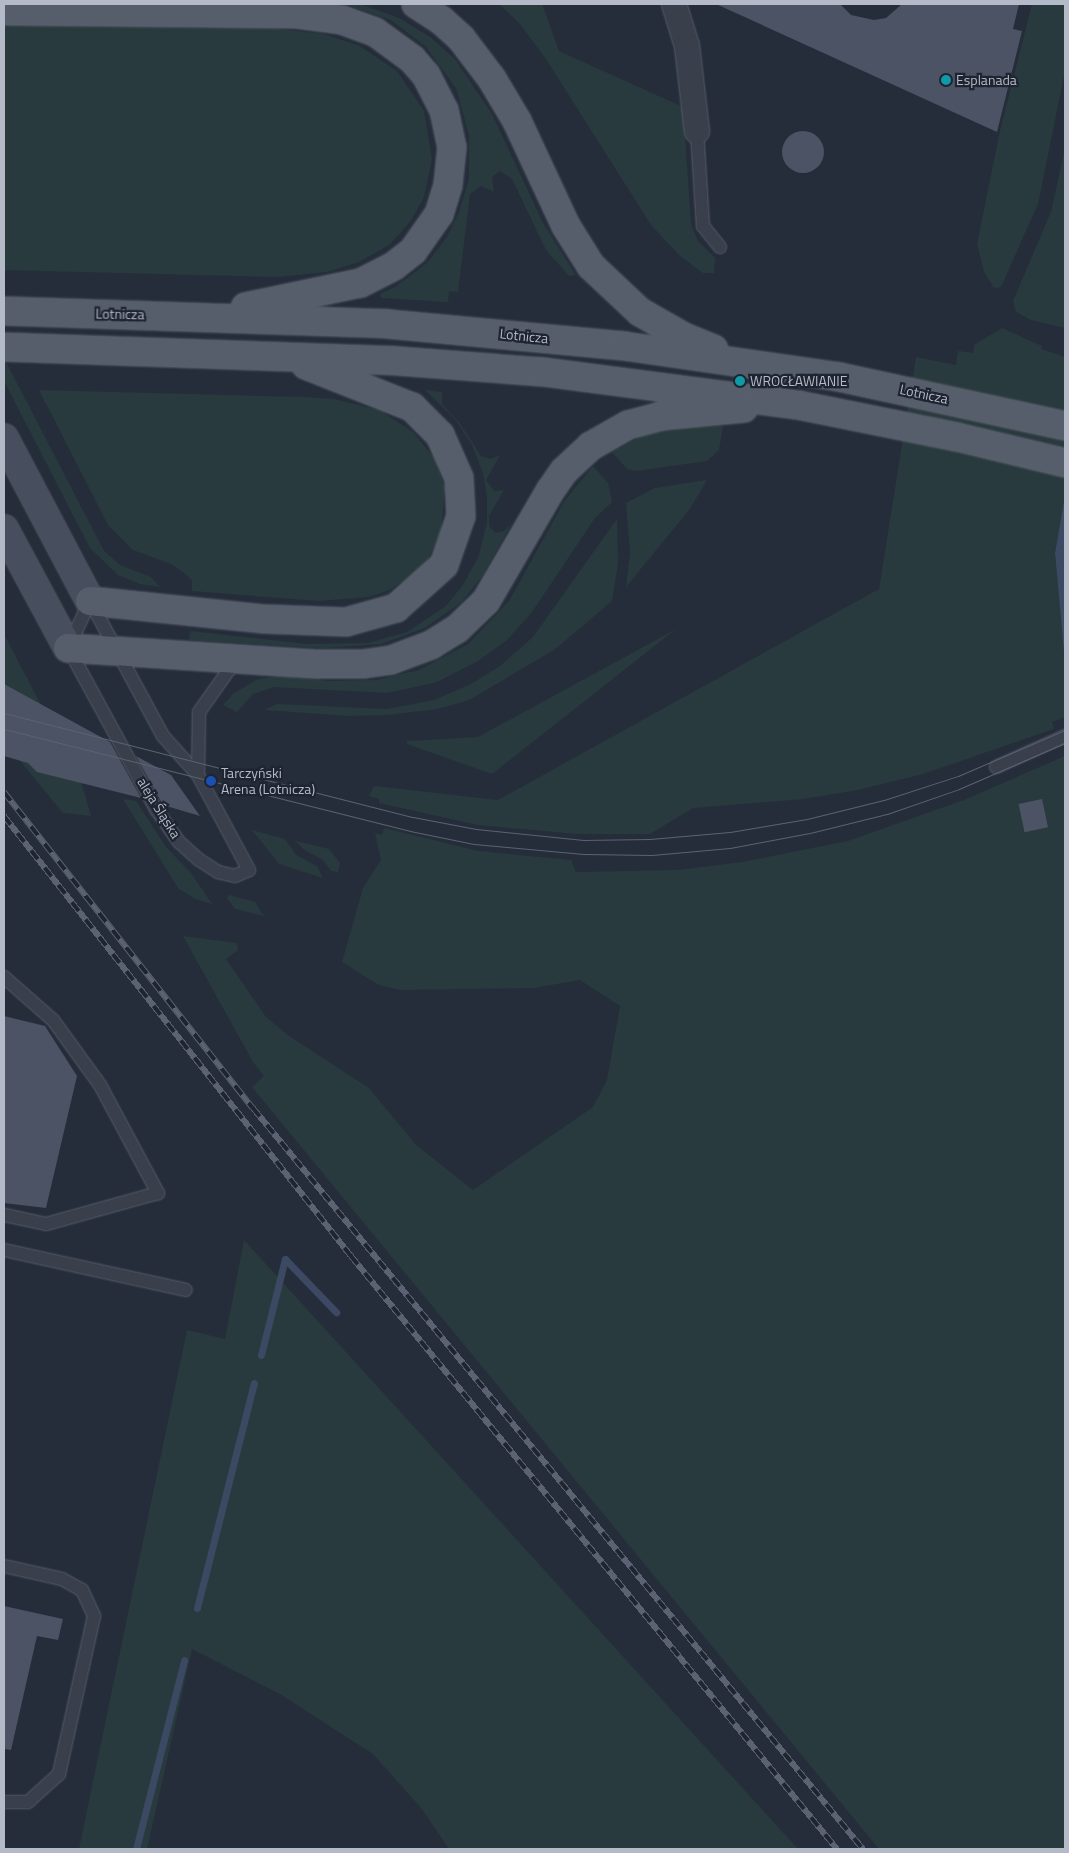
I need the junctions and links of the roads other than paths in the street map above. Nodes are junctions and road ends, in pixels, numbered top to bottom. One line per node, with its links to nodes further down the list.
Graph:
1 (416, 4): 10 (main road)
2 (674, 4): 4 (street)
3 (4, 11): 7 (main road)
4 (697, 131): 5 (lane)
5 (720, 248)
6 (4, 311): 7 (main road, Lotnicza)
7 (194, 316): 10 (main road, Lotnicza)
8 (11, 347): 9 (main road)
9 (284, 357): 11 (main road); 16 (main road)
10 (737, 359): 12 (main road, Lotnicza)
11 (798, 405): 14 (main road); 19 (main road)
12 (1065, 426)
13 (4, 438): 16 (street, aleja Śląska)
14 (1065, 463)
15 (4, 529): 17 (street, aleja Śląska)
16 (90, 601): 17 (lane); 18 (lane, aleja Śląska)
17 (68, 648): 18 (main road); 22 (lane, aleja Śląska)
18 (117, 650): 19 (main road); 22 (lane, aleja Śląska)
19 (236, 659): 22 (lane)
20 (1062, 737): 21 (lane)
21 (996, 767)
22 (198, 775)
23 (4, 977): 24 (lane)
24 (4, 1215)
25 (4, 1250): 26 (lane)
26 (186, 1290)
27 (4, 1566): 28 (lane)
28 (4, 1802)

